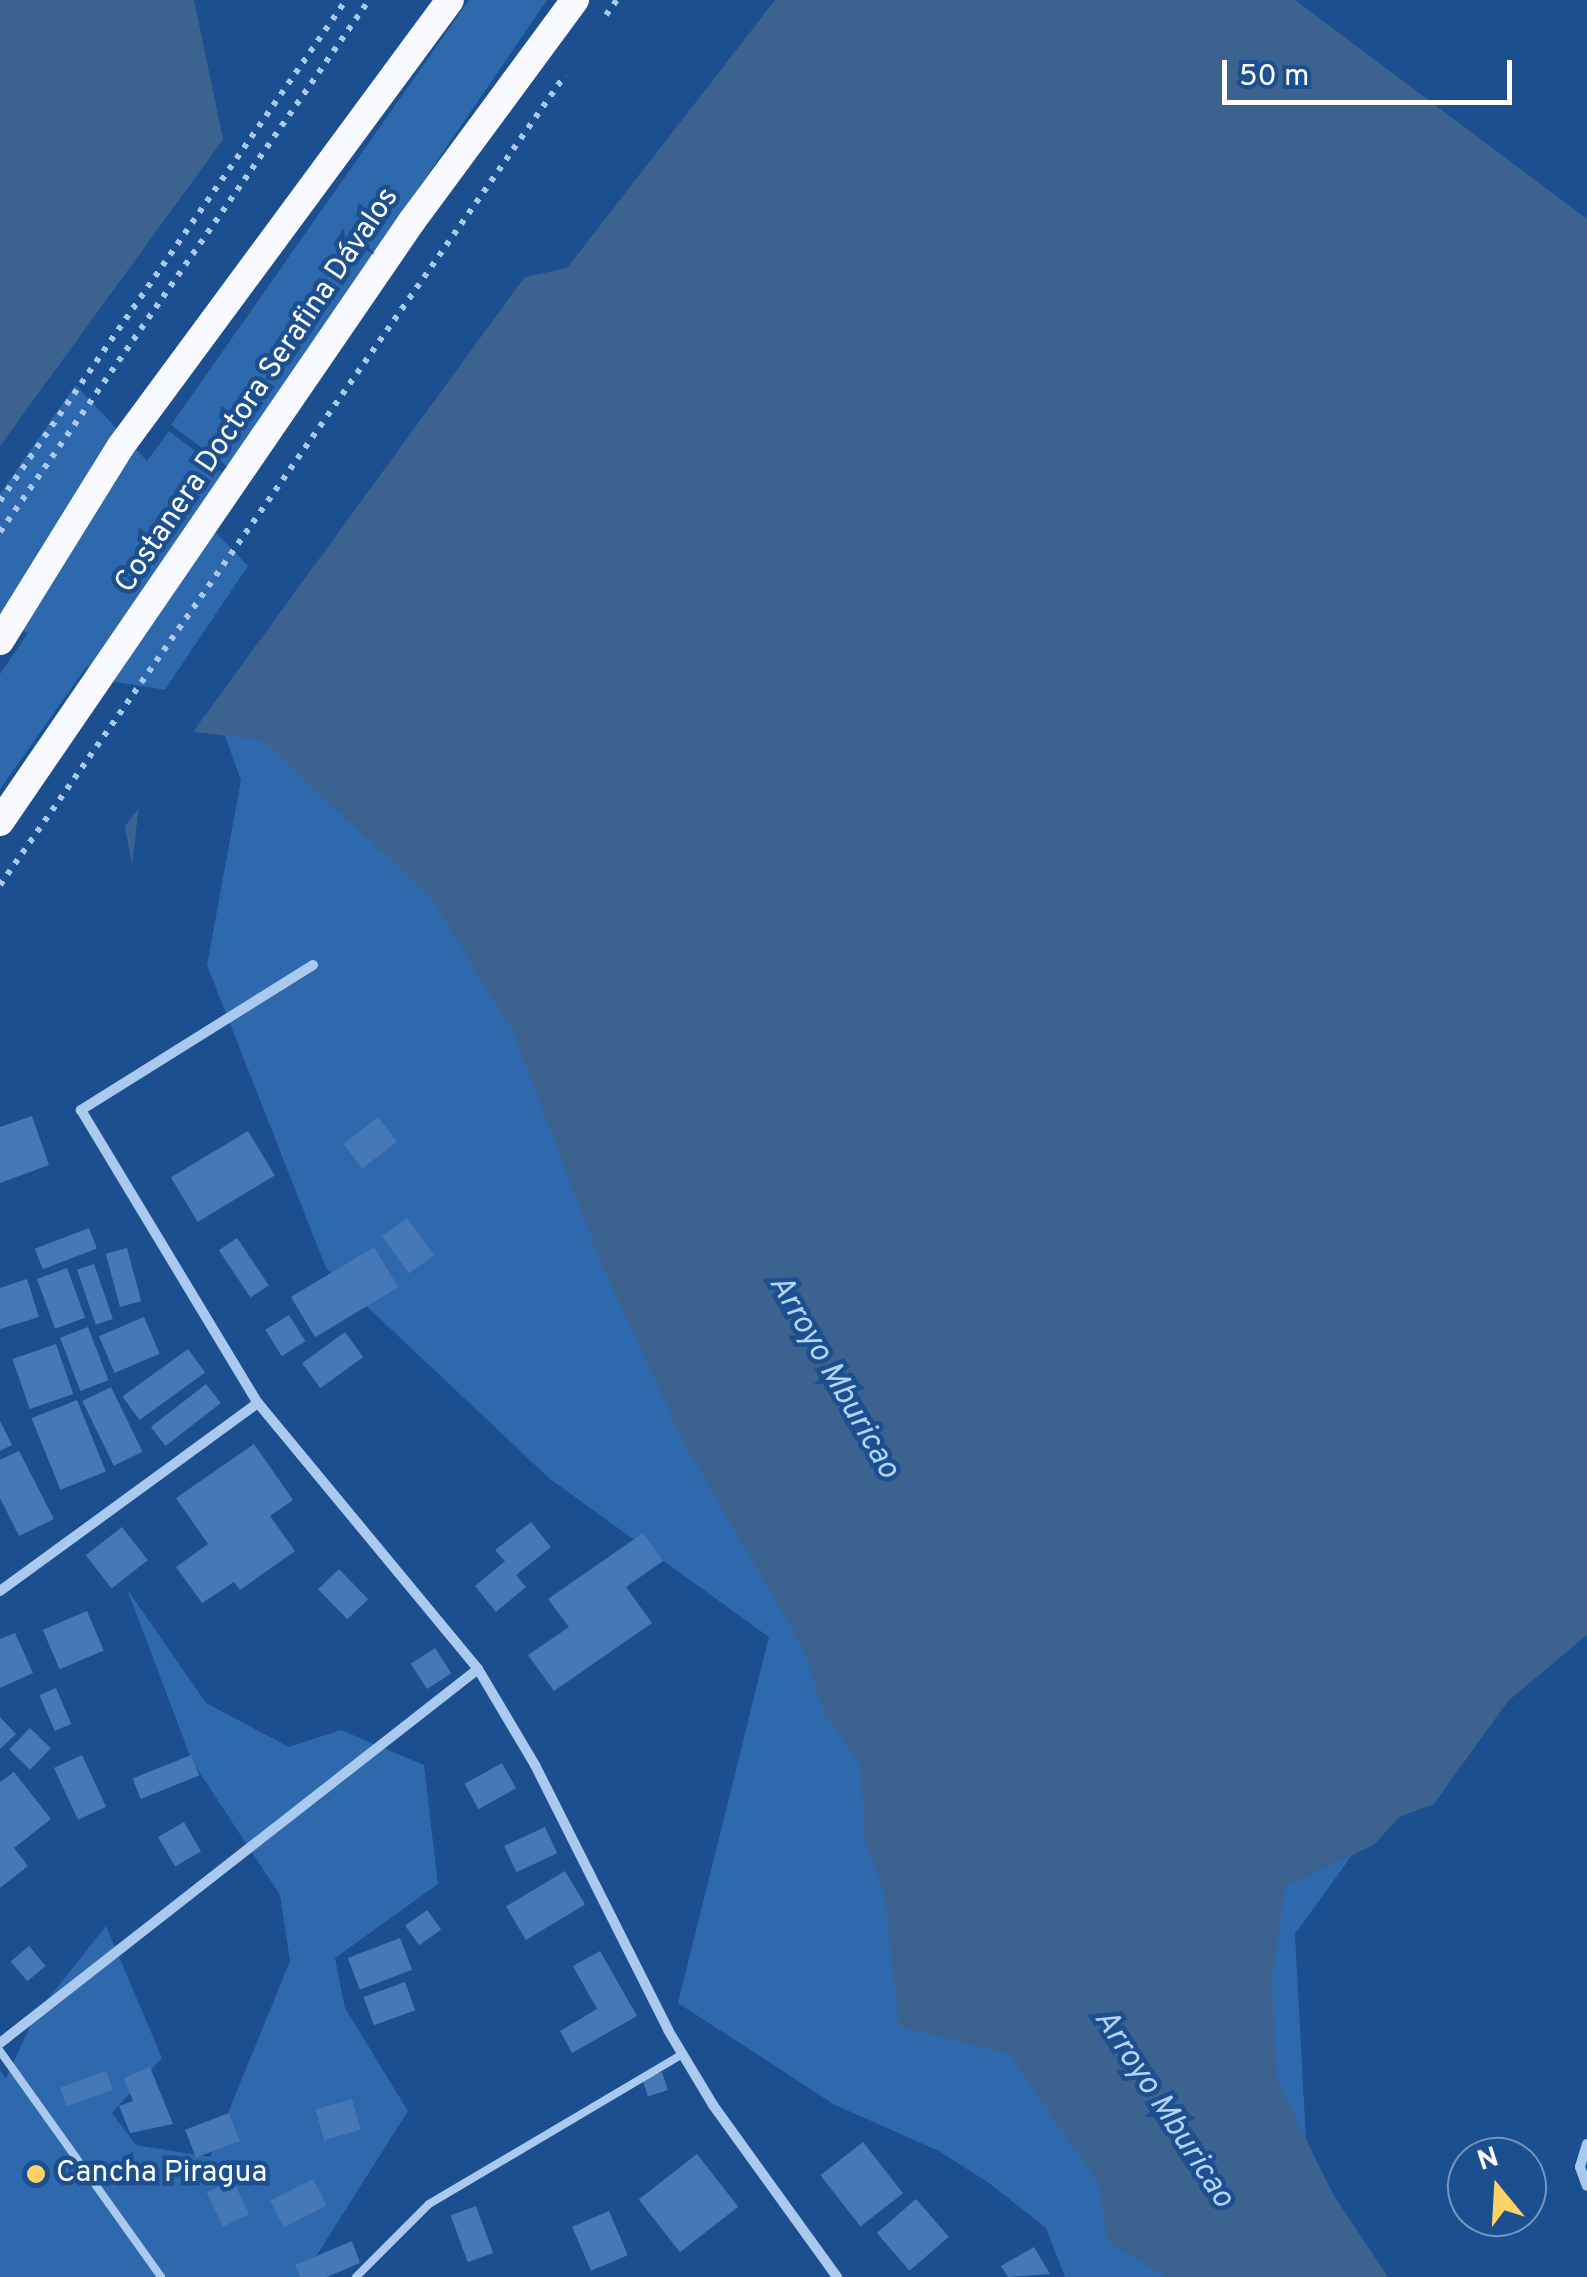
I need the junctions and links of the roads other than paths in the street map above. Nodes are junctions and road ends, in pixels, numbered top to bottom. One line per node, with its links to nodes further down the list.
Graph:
1 (450, 0): 3 (highway)
2 (576, 0): 4 (highway, Costanera Doctora Serafina Dávalos)
3 (0, 641)
4 (0, 822)
5 (314, 965): 6 (street)
6 (258, 1403): 7 (street); 8 (street)
7 (0, 1591)
8 (478, 1669): 9 (street); 11 (street)
9 (0, 2043)
10 (0, 2051): 14 (lane)
11 (683, 2054): 15 (lane); 16 (street)
12 (1587, 2144): 13 (street)
13 (1587, 2186)
14 (161, 2277)
15 (356, 2277)
16 (837, 2277)

